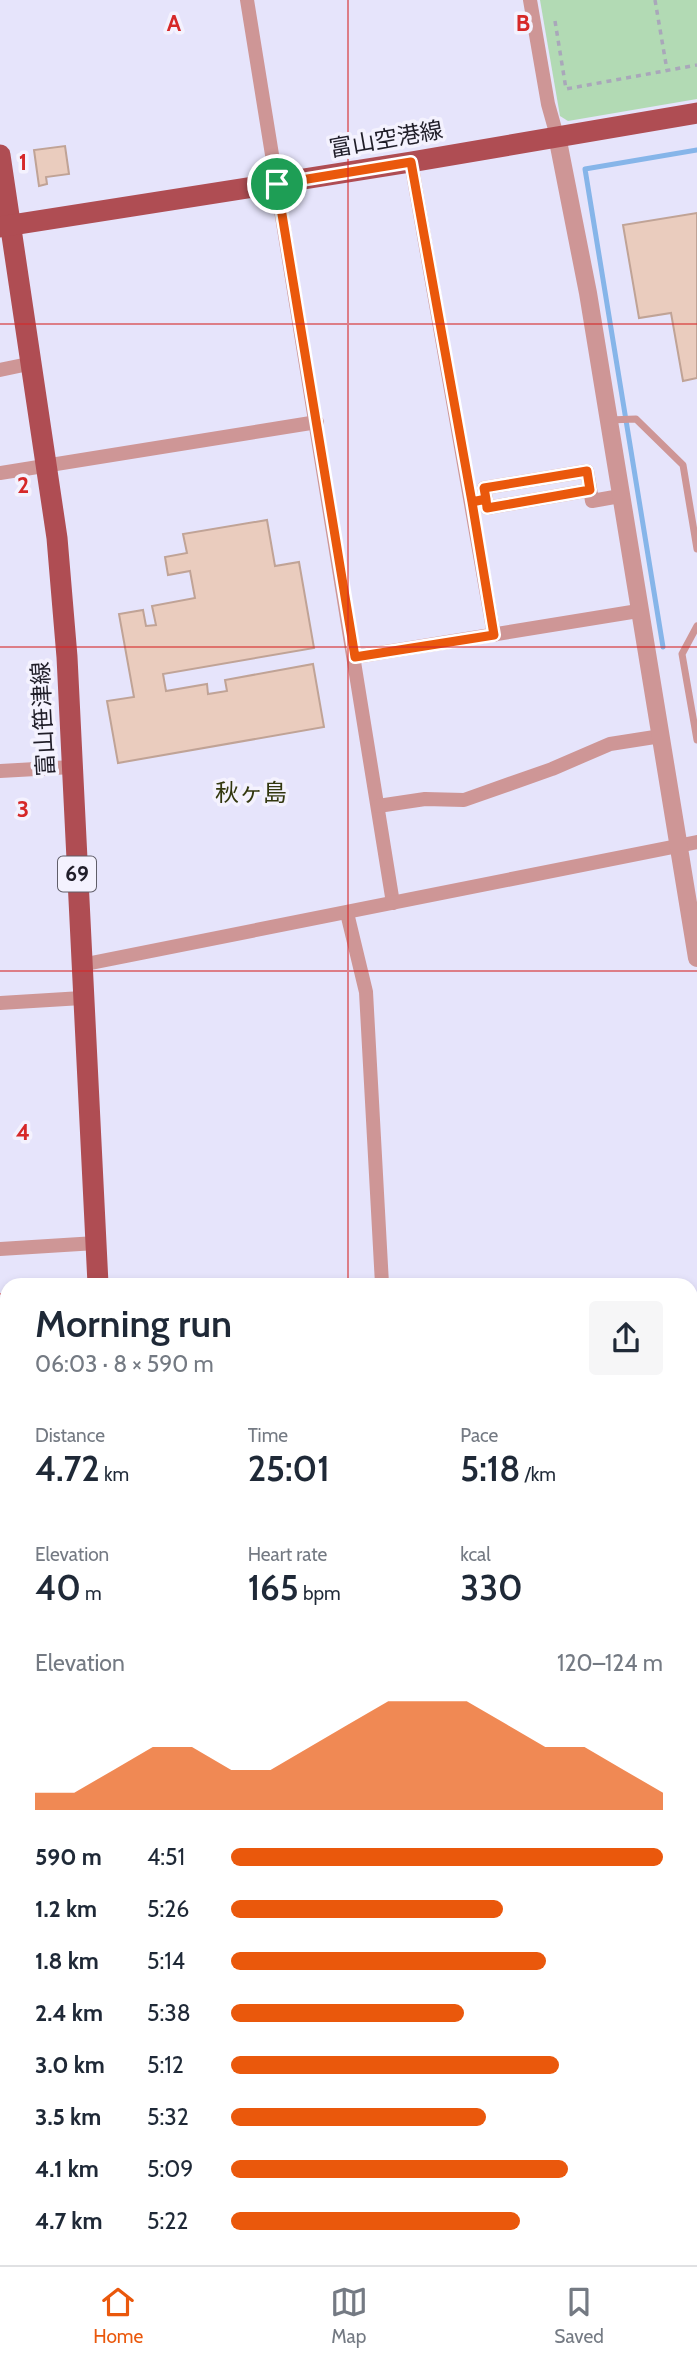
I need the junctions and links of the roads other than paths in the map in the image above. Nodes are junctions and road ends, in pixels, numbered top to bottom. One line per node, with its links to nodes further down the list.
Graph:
1 (247, 0): 7 (street)
2 (530, 0): 4 (street)
3 (697, 113): 4 (main road, 富山空港線)
4 (557, 136): 6 (main road, 富山空港線); 11 (street)
5 (0, 155): 8 (main road, 富山笹津線 / 69)
6 (411, 162): 7 (main road, 富山空港線); 16 (street)
7 (277, 184): 8 (main road, 富山空港線); 12 (street)
8 (6, 226): 9 (main road, 富山笹津線 / 69)
9 (33, 363): 10 (street); 13 (main road, 富山笹津線 / 69)
10 (0, 369)
11 (615, 419): 15 (street); 17 (lane)
12 (317, 422): 13 (street); 21 (street)
13 (48, 465): 14 (street); 24 (main road, 富山笹津線 / 69)
14 (0, 473)
15 (620, 496): 16 (street); 18 (street)
16 (479, 500): 20 (street)
17 (697, 549)
18 (638, 611): 20 (street); 22 (street)
19 (697, 626): 23 (lane)
20 (494, 635): 21 (street)
21 (355, 657): 26 (street)
22 (661, 736): 26 (street); 27 (street)
23 (697, 740)
24 (72, 767): 25 (street); 31 (main road, 富山笹津線 / 69)
25 (0, 771)
26 (378, 806): 28 (street)
27 (688, 844): 28 (street); 30 (street)
28 (393, 904): 29 (street)
29 (347, 913): 31 (street); 37 (street)
30 (697, 958)
31 (82, 965): 32 (main road, 富山笹津線 / 69)
32 (82, 998): 33 (street); 34 (main road, 富山笹津線 / 69)
33 (0, 1003)
34 (96, 1244): 35 (street); 36 (main road, 富山笹津線 / 69)
35 (0, 1249)
36 (98, 1278)
37 (382, 1278)

